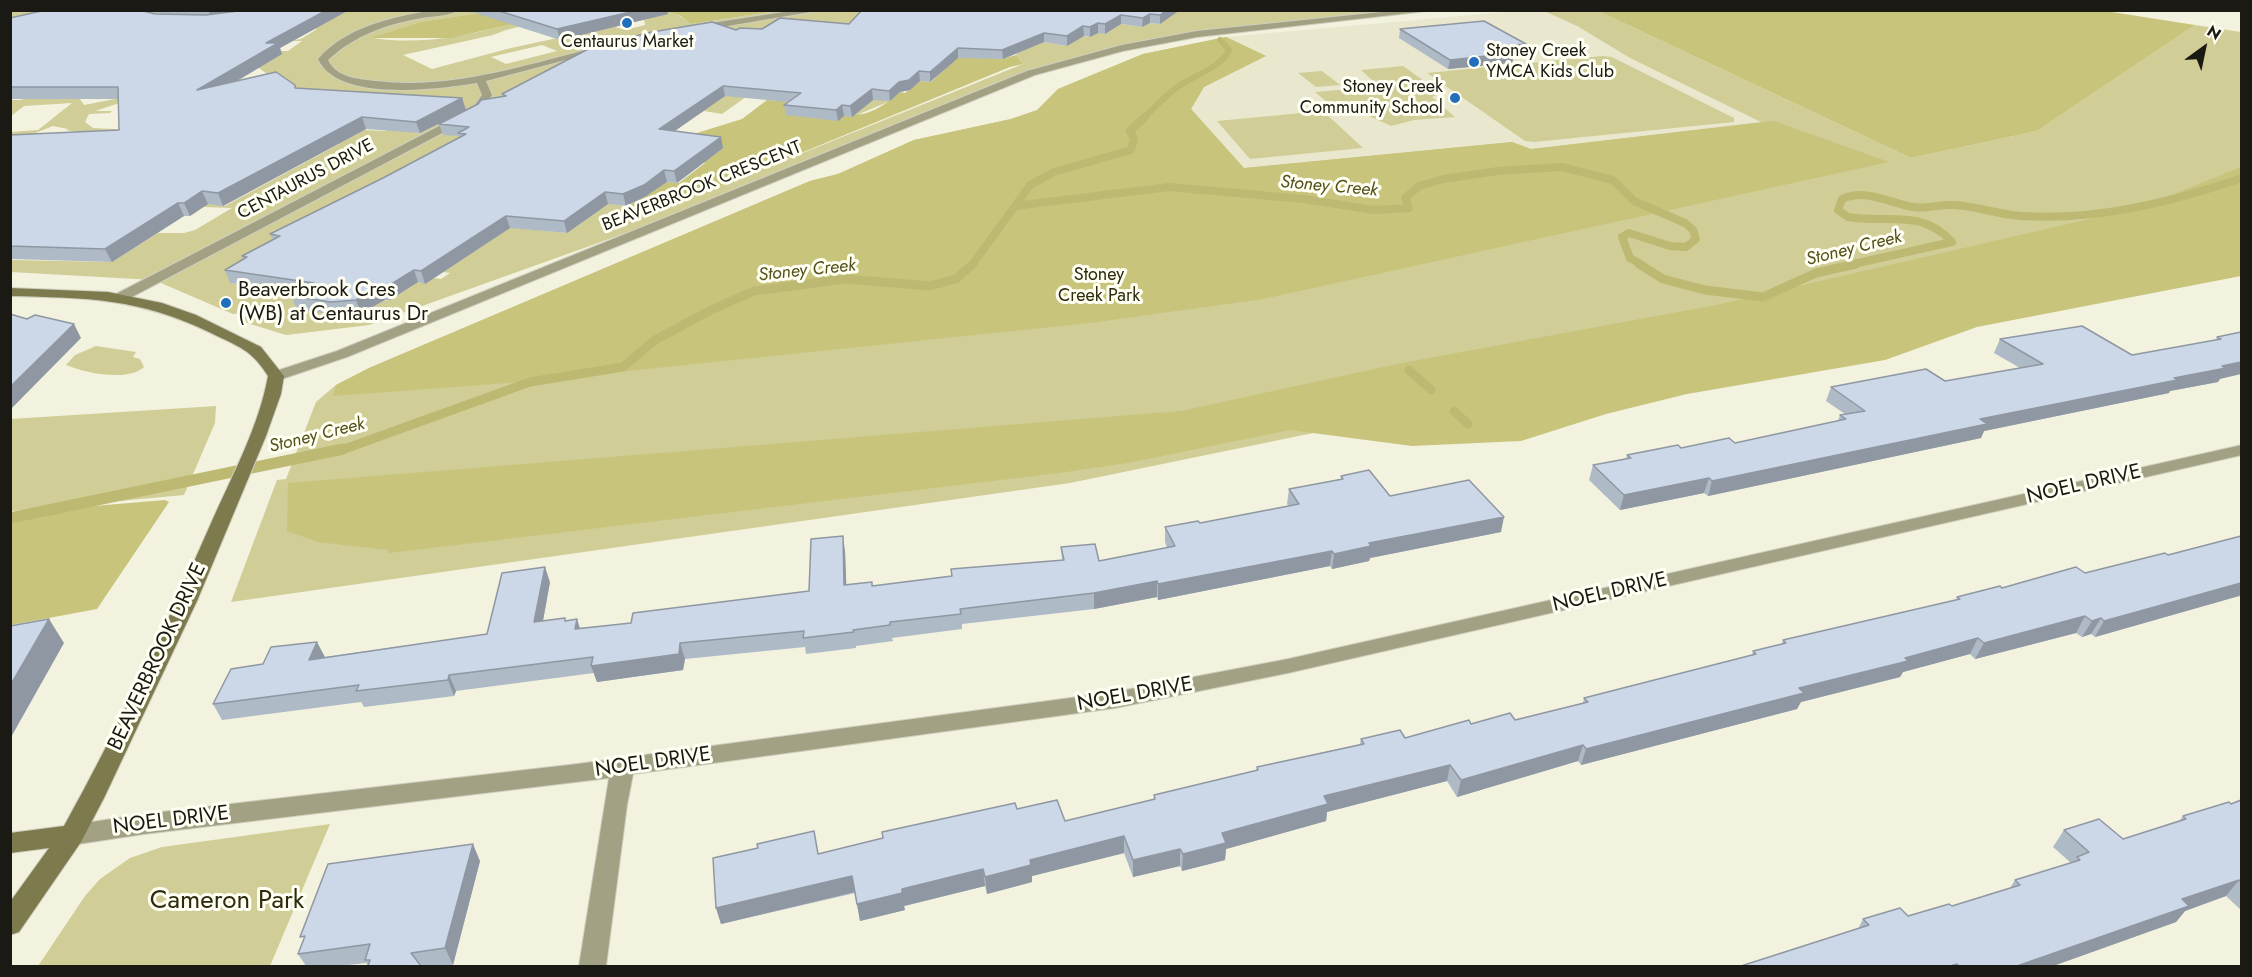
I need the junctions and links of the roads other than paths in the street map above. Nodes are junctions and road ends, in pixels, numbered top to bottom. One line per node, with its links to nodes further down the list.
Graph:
1 (396, 10): 6 (street)
2 (455, 10): 6 (street)
3 (818, 10): 8 (street)
4 (1432, 10): 7 (street, BEAVERBROOK CRESCENT)
5 (1291, 14): 7 (street)
6 (410, 17): 10 (street)
7 (1307, 22): 13 (street, BEAVERBROOK CRESCENT)
8 (690, 29)
9 (605, 48): 10 (street)
10 (481, 80): 12 (street, CENTAURUS DRIVE)
11 (10, 292): 12 (street)
12 (122, 297): 13 (street)
13 (276, 376): 16 (street, BEAVERBROOK DRIVE)
14 (2241, 450): 15 (street, NOEL DRIVE)
15 (623, 767): 16 (street, NOEL DRIVE); 19 (street)
16 (72, 835): 17 (street, NOEL DRIVE); 18 (street, BEAVERBROOK DRIVE)
17 (10, 843)
18 (10, 924)
19 (593, 966)

